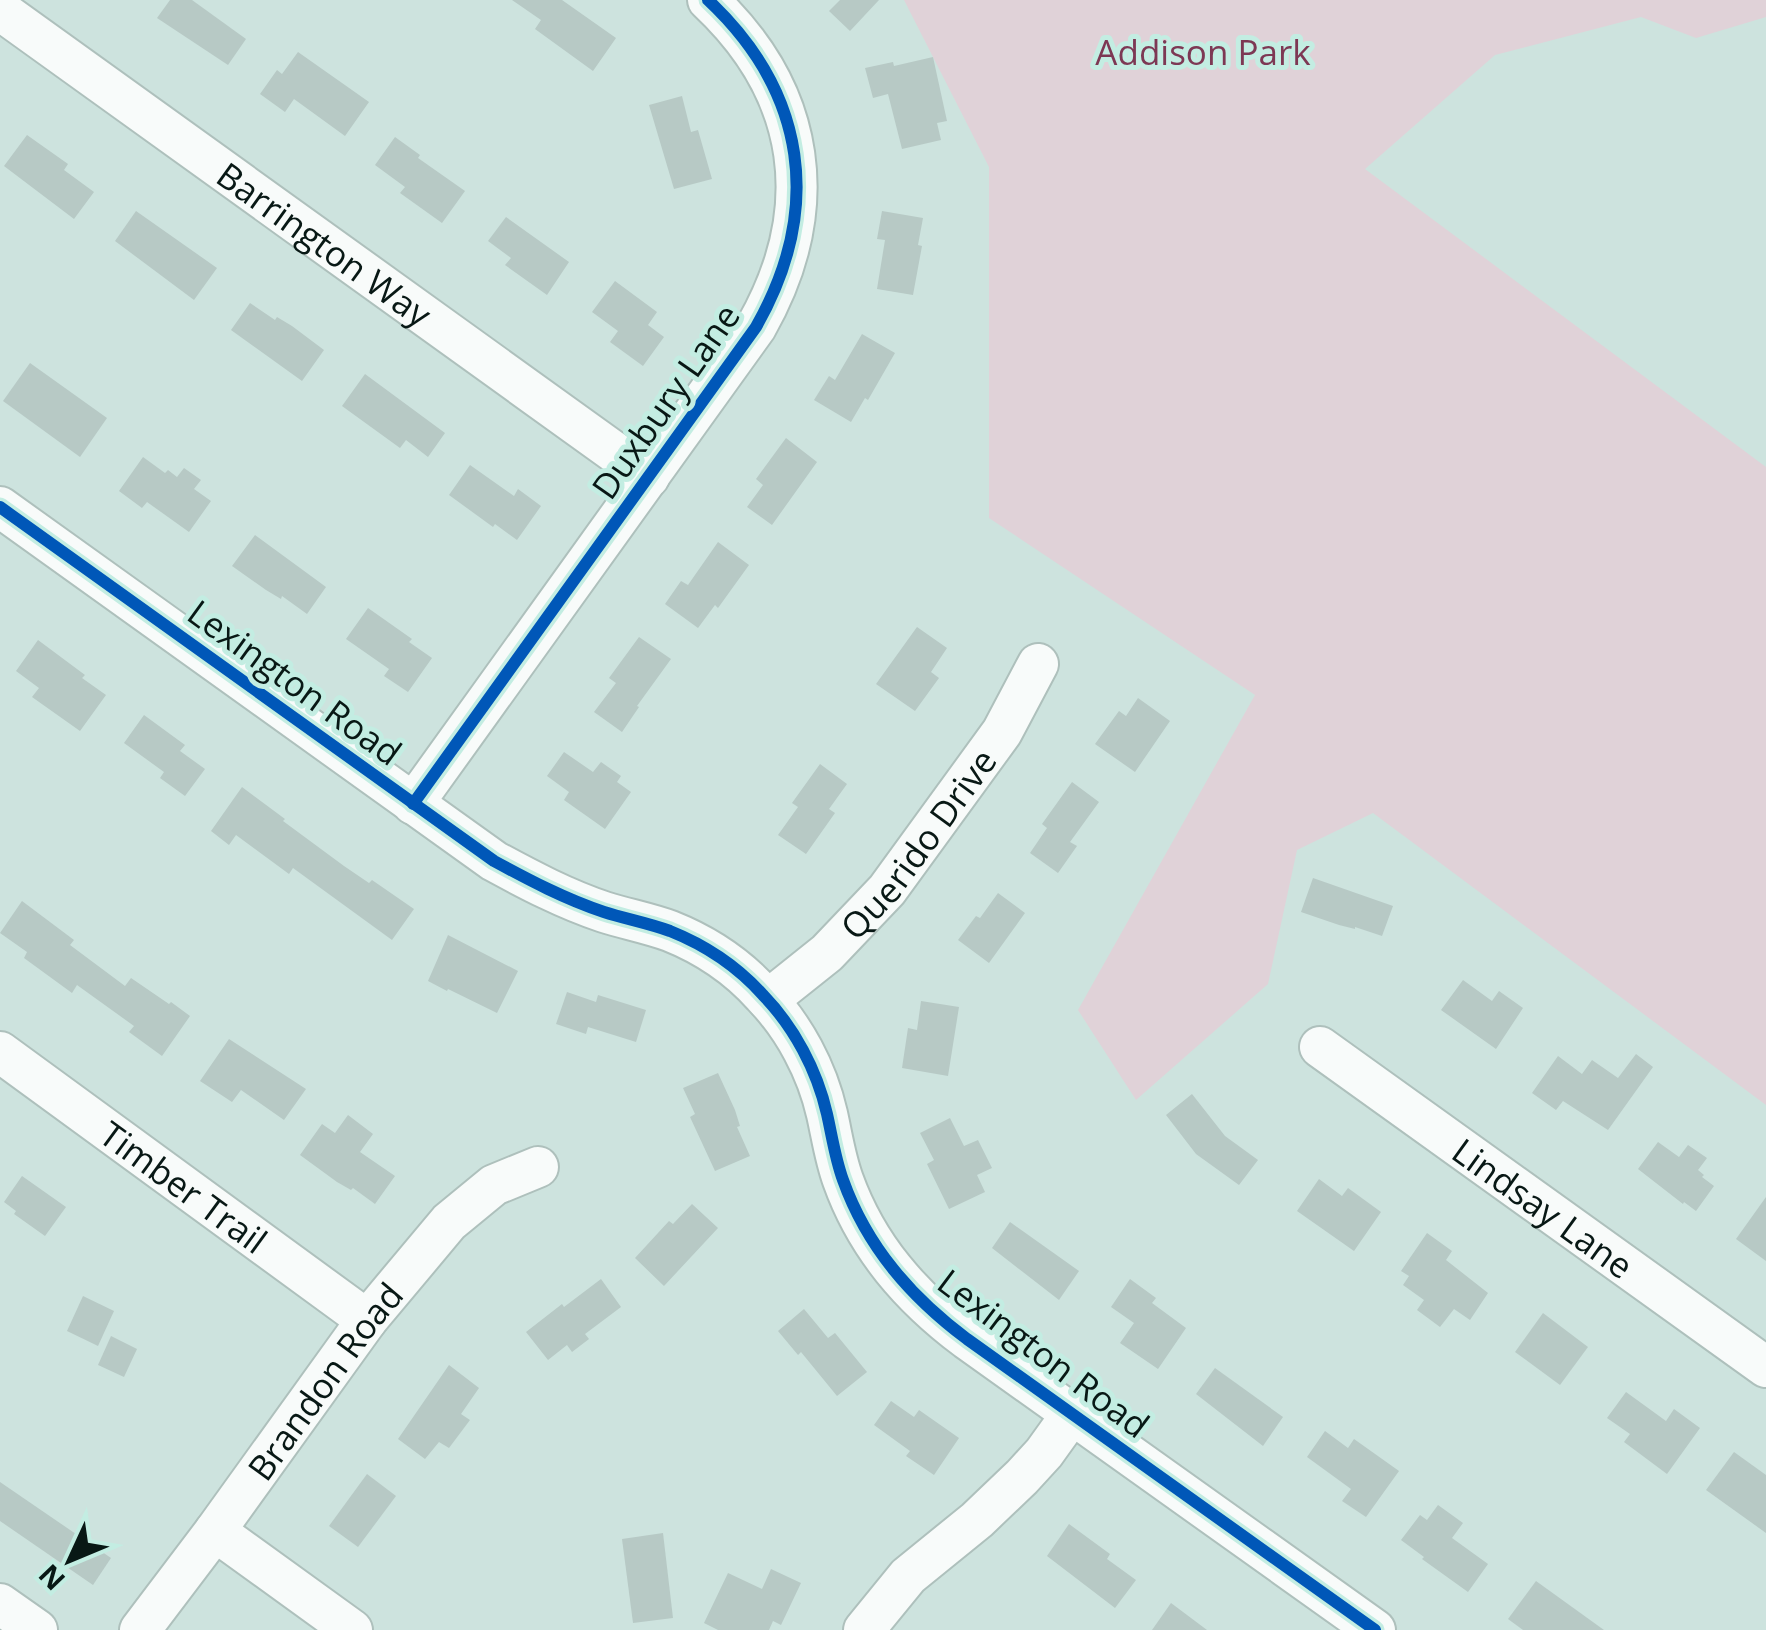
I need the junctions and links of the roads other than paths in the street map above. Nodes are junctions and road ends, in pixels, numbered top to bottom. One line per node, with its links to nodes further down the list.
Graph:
1 (708, 0): 3 (street, Duxbury Lane)
2 (0, 10): 3 (street, Barrington Way)
3 (649, 476): 6 (street, Duxbury Lane)
4 (0, 507): 6 (street, Lexington Road)
5 (1038, 664): 7 (street, Querido Drive)
6 (414, 804): 7 (street, Lexington Road)
7 (768, 1000): 13 (street, Lexington Road)
8 (1320, 1047): 12 (street, Lindsay Lane)
9 (0, 1052): 11 (street, Timber Trail)
10 (538, 1167): 11 (street, Brandon Road)
11 (367, 1320): 14 (street, Brandon Road)
12 (1766, 1367)
13 (1072, 1414): 19 (street); 20 (street, Lexington Road)
14 (215, 1531): 17 (street, Brandon Road); 18 (street)
15 (0, 1604): 16 (street)
16 (38, 1630)
17 (140, 1630)
18 (352, 1630)
19 (864, 1630)
20 (1375, 1630)

